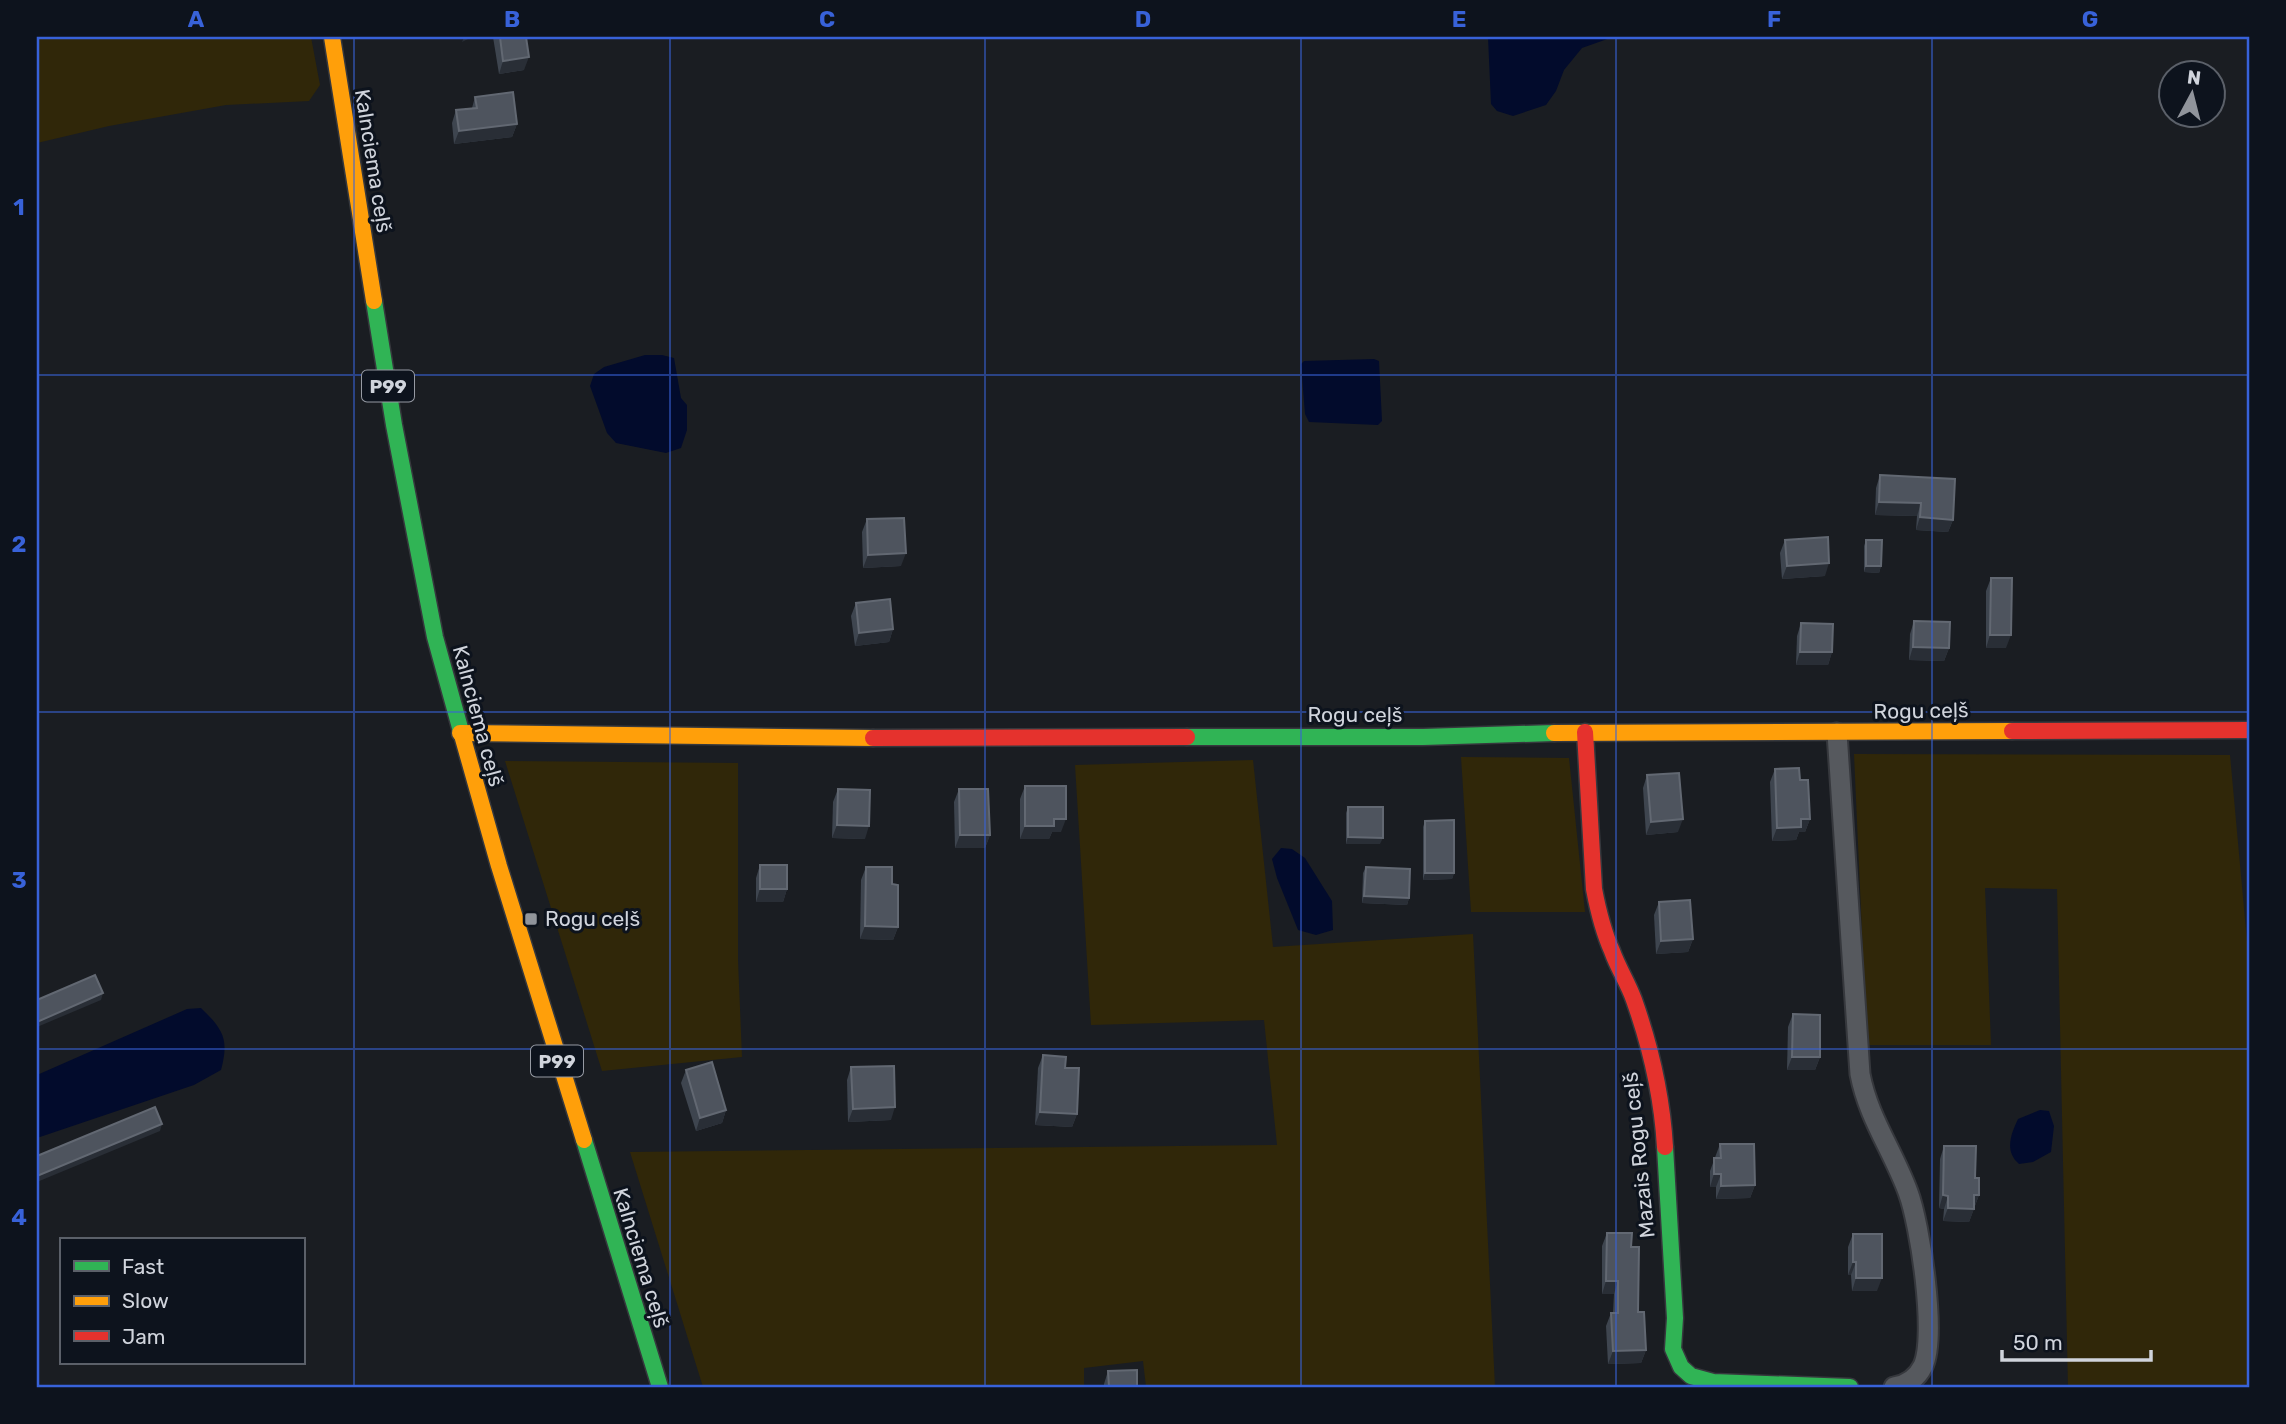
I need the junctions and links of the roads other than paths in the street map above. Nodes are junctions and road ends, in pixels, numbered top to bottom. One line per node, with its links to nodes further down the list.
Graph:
1 (332, 37): 4 (street, Kalnciema ceļš / P99)
2 (2249, 730): 5 (street, Rogu ceļš)
3 (1585, 732): 4 (street, Rogu ceļš); 5 (street, Rogu ceļš); 7 (street, Mazais Rogu ceļš)
4 (460, 733): 6 (street, Kalnciema ceļš / P99)
5 (1837, 733): 8 (street)
6 (660, 1387)
7 (1850, 1387)
8 (1894, 1387)

